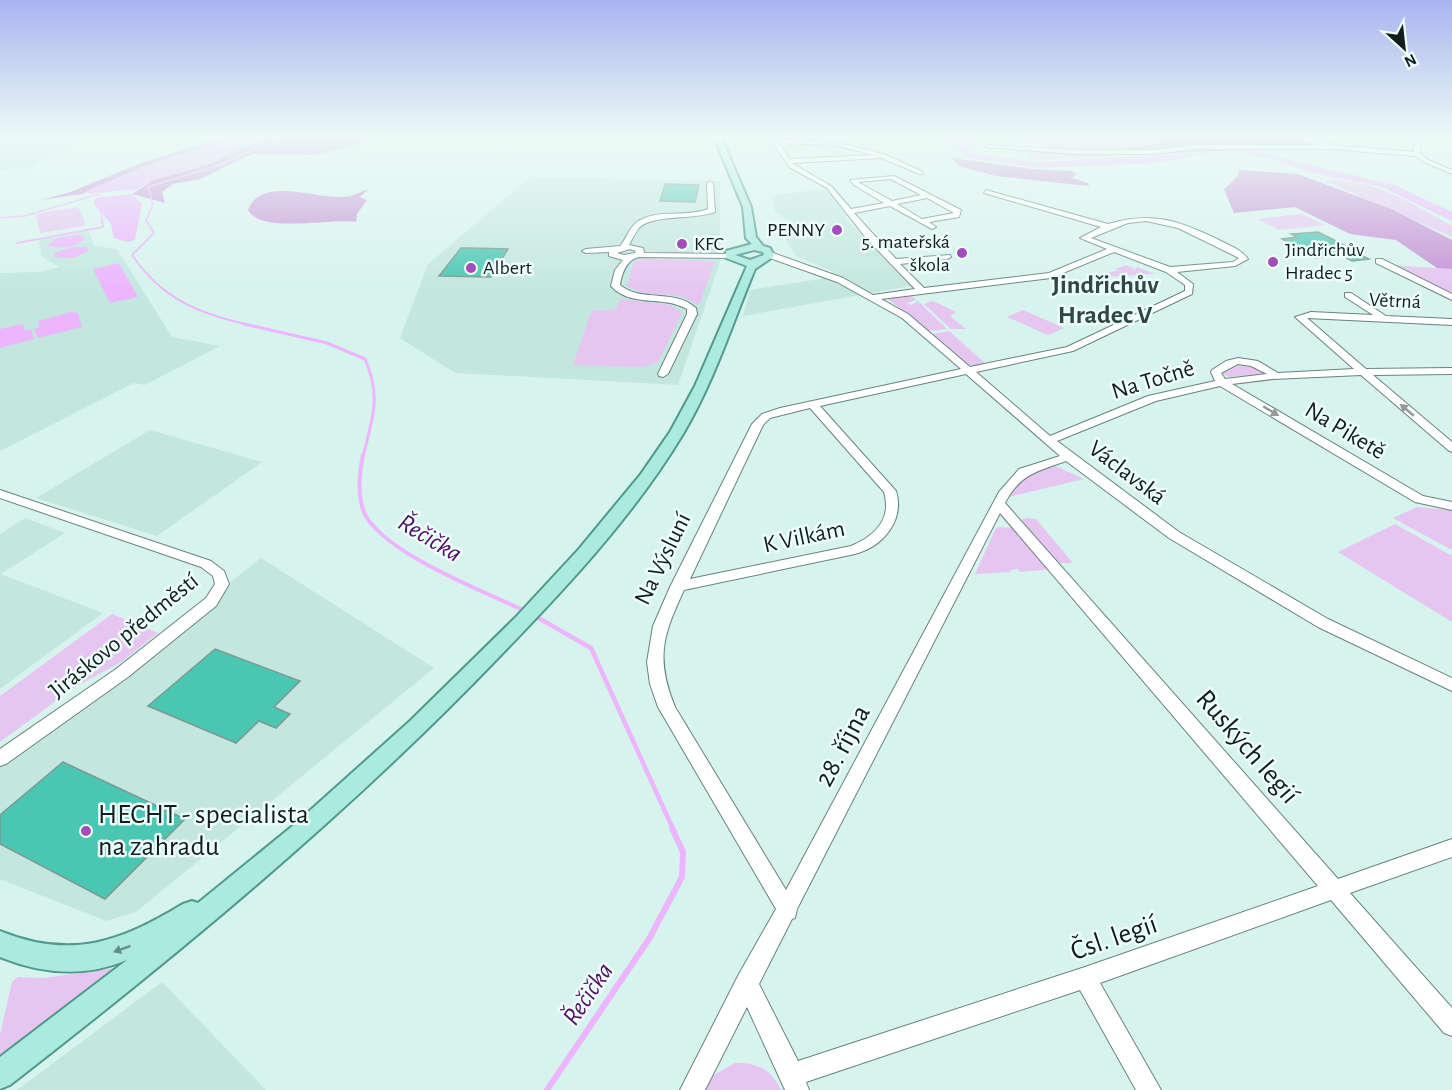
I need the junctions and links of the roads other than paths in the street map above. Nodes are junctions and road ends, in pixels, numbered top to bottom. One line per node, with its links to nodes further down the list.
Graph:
1 (710, 188): 14 (street)
2 (738, 188): 7 (main road)
3 (831, 188): 10 (street)
4 (864, 188): 9 (street)
5 (912, 188): 8 (street)
6 (986, 192): 13 (street)
7 (741, 196): 15 (main road); 20 (main road)
8 (929, 196): 9 (street); 11 (street)
9 (892, 204): 10 (street); 11 (street)
10 (848, 212): 25 (street)
11 (921, 221): 12 (street)
12 (932, 227)
13 (1111, 227): 16 (street); 17 (street)
14 (632, 237): 18 (street); 19 (street)
15 (759, 247): 20 (main road); 23 (main road)
16 (1224, 248): 26 (street); 26 (street)
17 (1112, 250): 28 (street); 29 (street)
18 (638, 251): 19 (street); 20 (street); 22 (street)
19 (616, 252): 22 (street); 27 (street)
20 (734, 253): 23 (main road); 33 (main road)
21 (947, 257): 25 (street)
22 (629, 258): 27 (street)
23 (762, 259): 31 (street, Václavská); 33 (main road)
24 (1380, 261): 32 (street)
25 (894, 262): 29 (street)
26 (1222, 263): 28 (street)
27 (620, 270): 40 (street)
28 (1169, 270): 37 (street, Na Výsluní)
29 (920, 289): 31 (street)
30 (1348, 295): 35 (street)
31 (874, 297): 37 (street, Václavská)
32 (1452, 297)
33 (733, 309): 54 (main road)
34 (1300, 317): 35 (street, Větrná); 39 (street, Na Piketě)
35 (1384, 318): 36 (street, Větrná)
36 (1452, 322)
37 (969, 371): 43 (street, Na Výsluní); 44 (street, Václavská)
38 (1452, 371): 39 (street, Na Piketě)
39 (1362, 372): 41 (street, Na Piketě); 45 (street, Na Piketě, one-way to 39)
40 (663, 375)
41 (1275, 375): 42 (street, Na Točně); 42 (street)
42 (1221, 382): 44 (street, Na Točně); 49 (street, Na Piketě, one-way to 49)
43 (812, 404): 50 (street, Na Výsluní); 50 (street, K Vilkám)
44 (1048, 440): 46 (street, Václavská)
45 (1452, 448)
46 (1068, 457): 48 (street, 28. října); 51 (street, Václavská)
47 (0, 494): 52 (street, Jiráskovo předměstí)
48 (1000, 505): 55 (street, Ruských legií); 56 (street, 28. října)
49 (1452, 506)
50 (677, 587): 56 (street, Na Výsluní)
51 (1452, 684)
52 (0, 759)
53 (1452, 848): 55 (street, Čsl. legií)
54 (263, 866): 57 (main road, one-way to 57); 61 (main road)
55 (1335, 890): 58 (street, Čsl. legií); 60 (street, Ruských legií)
56 (788, 911): 59 (street, 28. října)
57 (0, 944)
58 (1084, 978): 62 (street, Čsl. legií); 64 (street)
59 (747, 982): 62 (street); 63 (street, 28. října)
60 (1452, 1025)
61 (0, 1075)
62 (794, 1083)
63 (692, 1090)
64 (1149, 1090)

